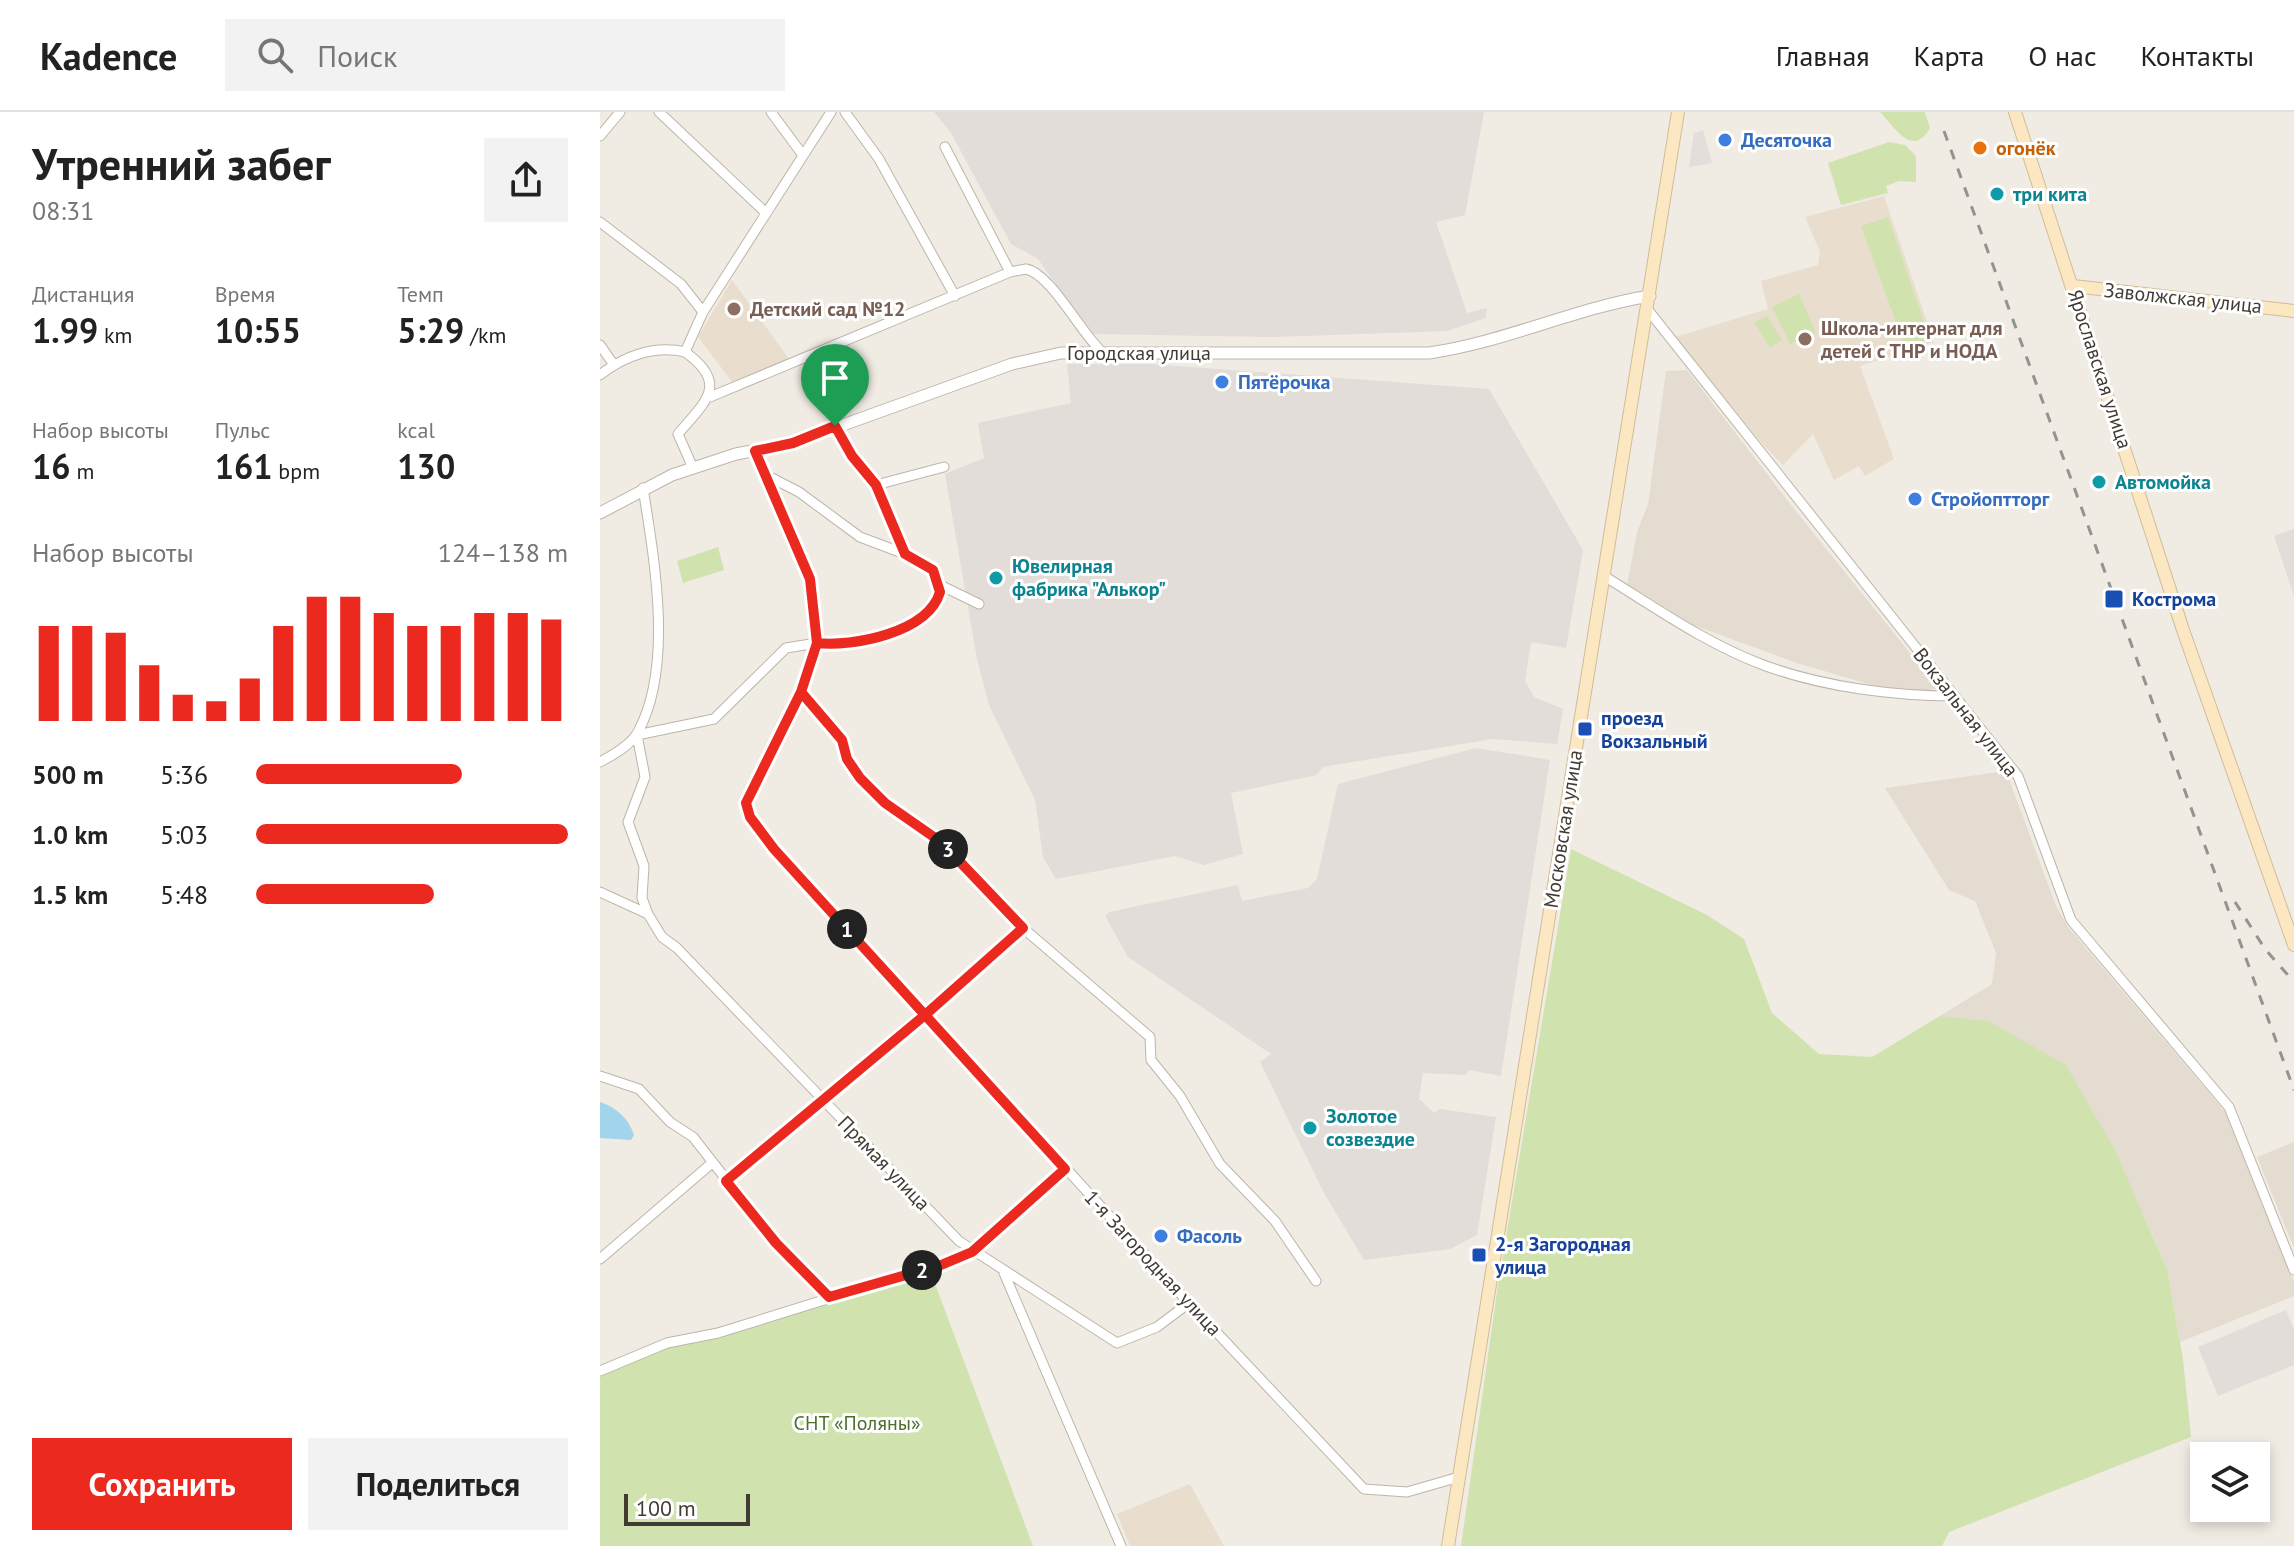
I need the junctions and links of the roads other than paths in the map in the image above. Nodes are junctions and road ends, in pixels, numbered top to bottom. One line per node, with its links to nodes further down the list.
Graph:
1 (659, 112): 11 (street)
2 (771, 112): 10 (street)
3 (831, 112): 10 (street)
4 (845, 112): 15 (street)
5 (1678, 112): 16 (main road, Московская улица)
6 (2015, 112): 14 (main road, Ярославская улица)
7 (613, 115): 8 (street)
8 (600, 136)
9 (945, 147): 13 (street)
10 (802, 154): 11 (street)
11 (765, 212): 19 (street)
12 (600, 222): 19 (street)
13 (1010, 272): 15 (street); 22 (street)
14 (2073, 286): 18 (main road, Заволжская улица); 46 (main road, Ярославская улица)
15 (955, 296): 25 (street)
16 (1650, 296): 17 (main road, Московская улица); 22 (street, Городская улица)
17 (1648, 310): 35 (main road, Московская улица); 40 (street, Вокзальная улица)
18 (2294, 311)
19 (703, 312): 21 (street)
20 (600, 345): 23 (street)
21 (685, 352): 23 (street); 25 (street)
22 (1102, 352): 26 (street, Городская улица)
23 (614, 365): 24 (street)
24 (600, 375)
25 (710, 397): 29 (street)
26 (835, 426): 27 (street, Городская улица); 31 (street)
27 (755, 451): 29 (street, Городская улица); 30 (street)
28 (944, 467): 31 (street)
29 (693, 468): 32 (street, Городская улица)
30 (763, 473): 34 (street); 38 (street)
31 (876, 485): 34 (street)
32 (643, 488): 33 (street, Городская улица); 41 (street)
33 (600, 513)
34 (905, 554): 36 (street)
35 (1604, 576): 40 (street); 61 (main road, Московская улица)
36 (940, 585): 37 (street); 38 (street)
37 (979, 604)
38 (817, 643): 39 (street, 1-я Загородная улица); 41 (street)
39 (801, 692): 45 (street); 47 (street, 1-я Загородная улица)
40 (1955, 696): 55 (street, Вокзальная улица)
41 (637, 735): 42 (street); 44 (street)
42 (600, 762)
43 (600, 892): 44 (street)
44 (648, 914): 49 (street, Прямая улица)
45 (1023, 928): 47 (street); 57 (street)
46 (2294, 945)
47 (925, 1015): 49 (street); 51 (street, 1-я Загородная улица)
48 (600, 1076): 50 (street)
49 (823, 1098): 52 (street); 53 (street, Прямая улица)
50 (712, 1163): 52 (street); 54 (street)
51 (1065, 1169): 53 (street); 59 (street, 1-я Загородная улица)
52 (726, 1181): 58 (street)
53 (972, 1252): 56 (street, Прямая улица); 58 (street)
54 (600, 1259)
55 (2294, 1270)
56 (1004, 1271): 59 (street, Прямая улица); 62 (street)
57 (1316, 1281)
58 (829, 1297): 60 (street)
59 (1189, 1303): 61 (street, 1-я Загородная улица)
60 (600, 1371)
61 (1459, 1477): 63 (main road, Московская улица)
62 (1121, 1546)
63 (1448, 1546)

